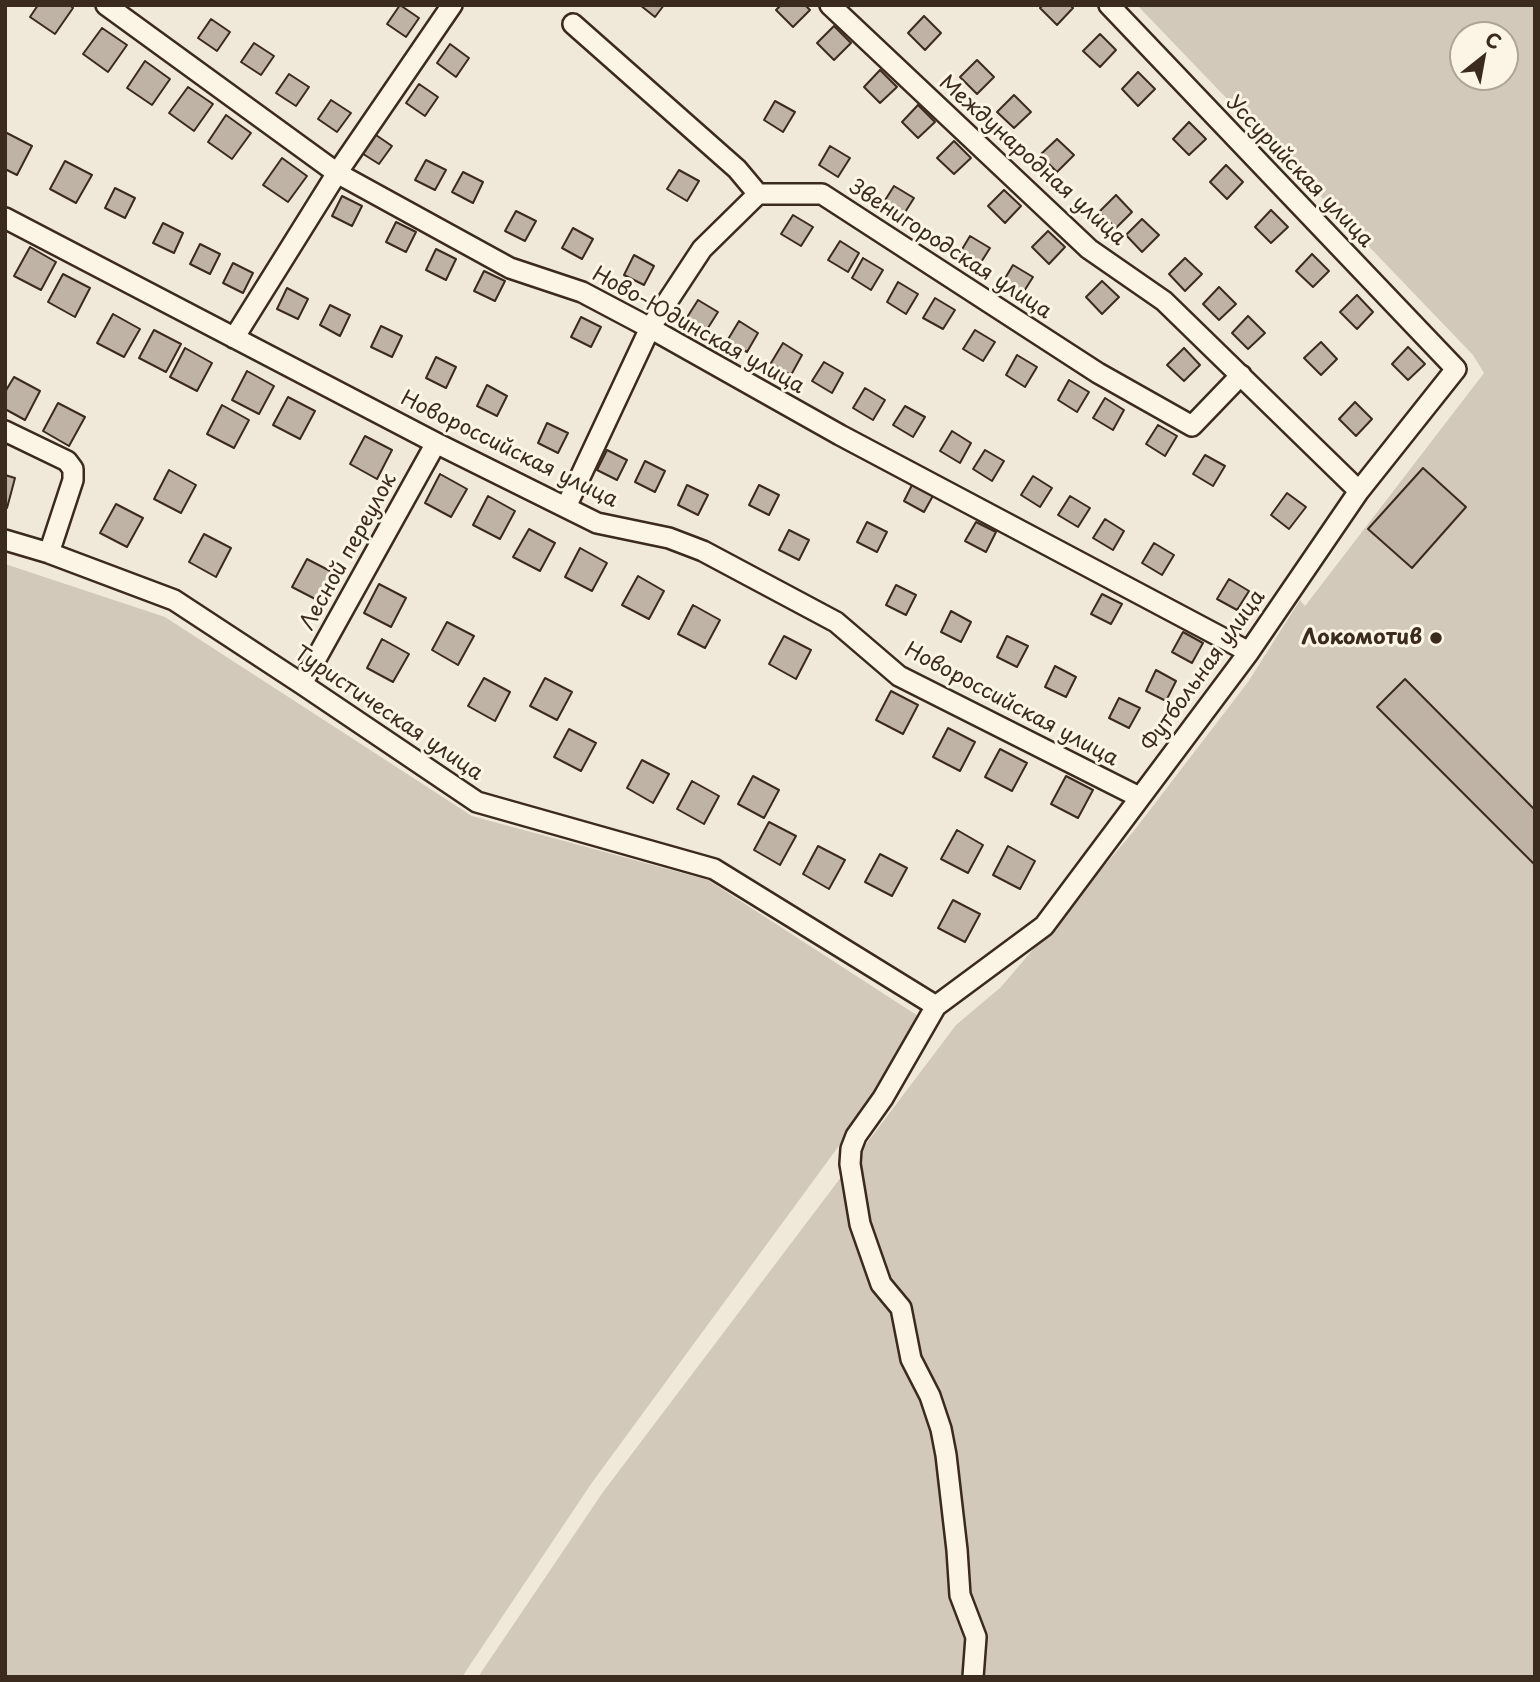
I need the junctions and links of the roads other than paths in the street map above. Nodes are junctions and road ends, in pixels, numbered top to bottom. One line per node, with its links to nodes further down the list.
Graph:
1 (106, 5): 6 (street, Ново-Юдинская улица)
2 (452, 5): 6 (street)
3 (830, 5): 12 (street, Международная улица)
4 (1109, 5): 11 (street, Уссурийская улица)
5 (573, 24): 7 (street)
6 (337, 173): 9 (street, Ново-Юдинская улица); 10 (street)
7 (758, 194): 9 (street); 12 (street, Звенигородская улица)
8 (5, 219): 10 (street, Новороссийская улица)
9 (650, 328): 16 (street); 19 (street, Ново-Юдинская улица)
10 (234, 338): 14 (street, Новороссийская улица)
11 (1456, 369): 15 (street, Футбольная улица)
12 (1241, 375): 15 (street, Международная улица)
13 (5, 431): 18 (street)
14 (436, 443): 16 (street, Новороссийская улица); 20 (street, Лесной переулок)
15 (1359, 491): 19 (street, Футбольная улица)
16 (566, 507): 21 (street, Новороссийская улица)
17 (5, 541): 18 (street, Туристическая улица)
18 (49, 553): 20 (street, Туристическая улица)
19 (1249, 652): 21 (street, Футбольная улица)
20 (302, 684): 22 (street, Туристическая улица)
21 (1139, 797): 22 (street, Футбольная улица)
22 (936, 1006): 23 (street)
23 (973, 1677)

